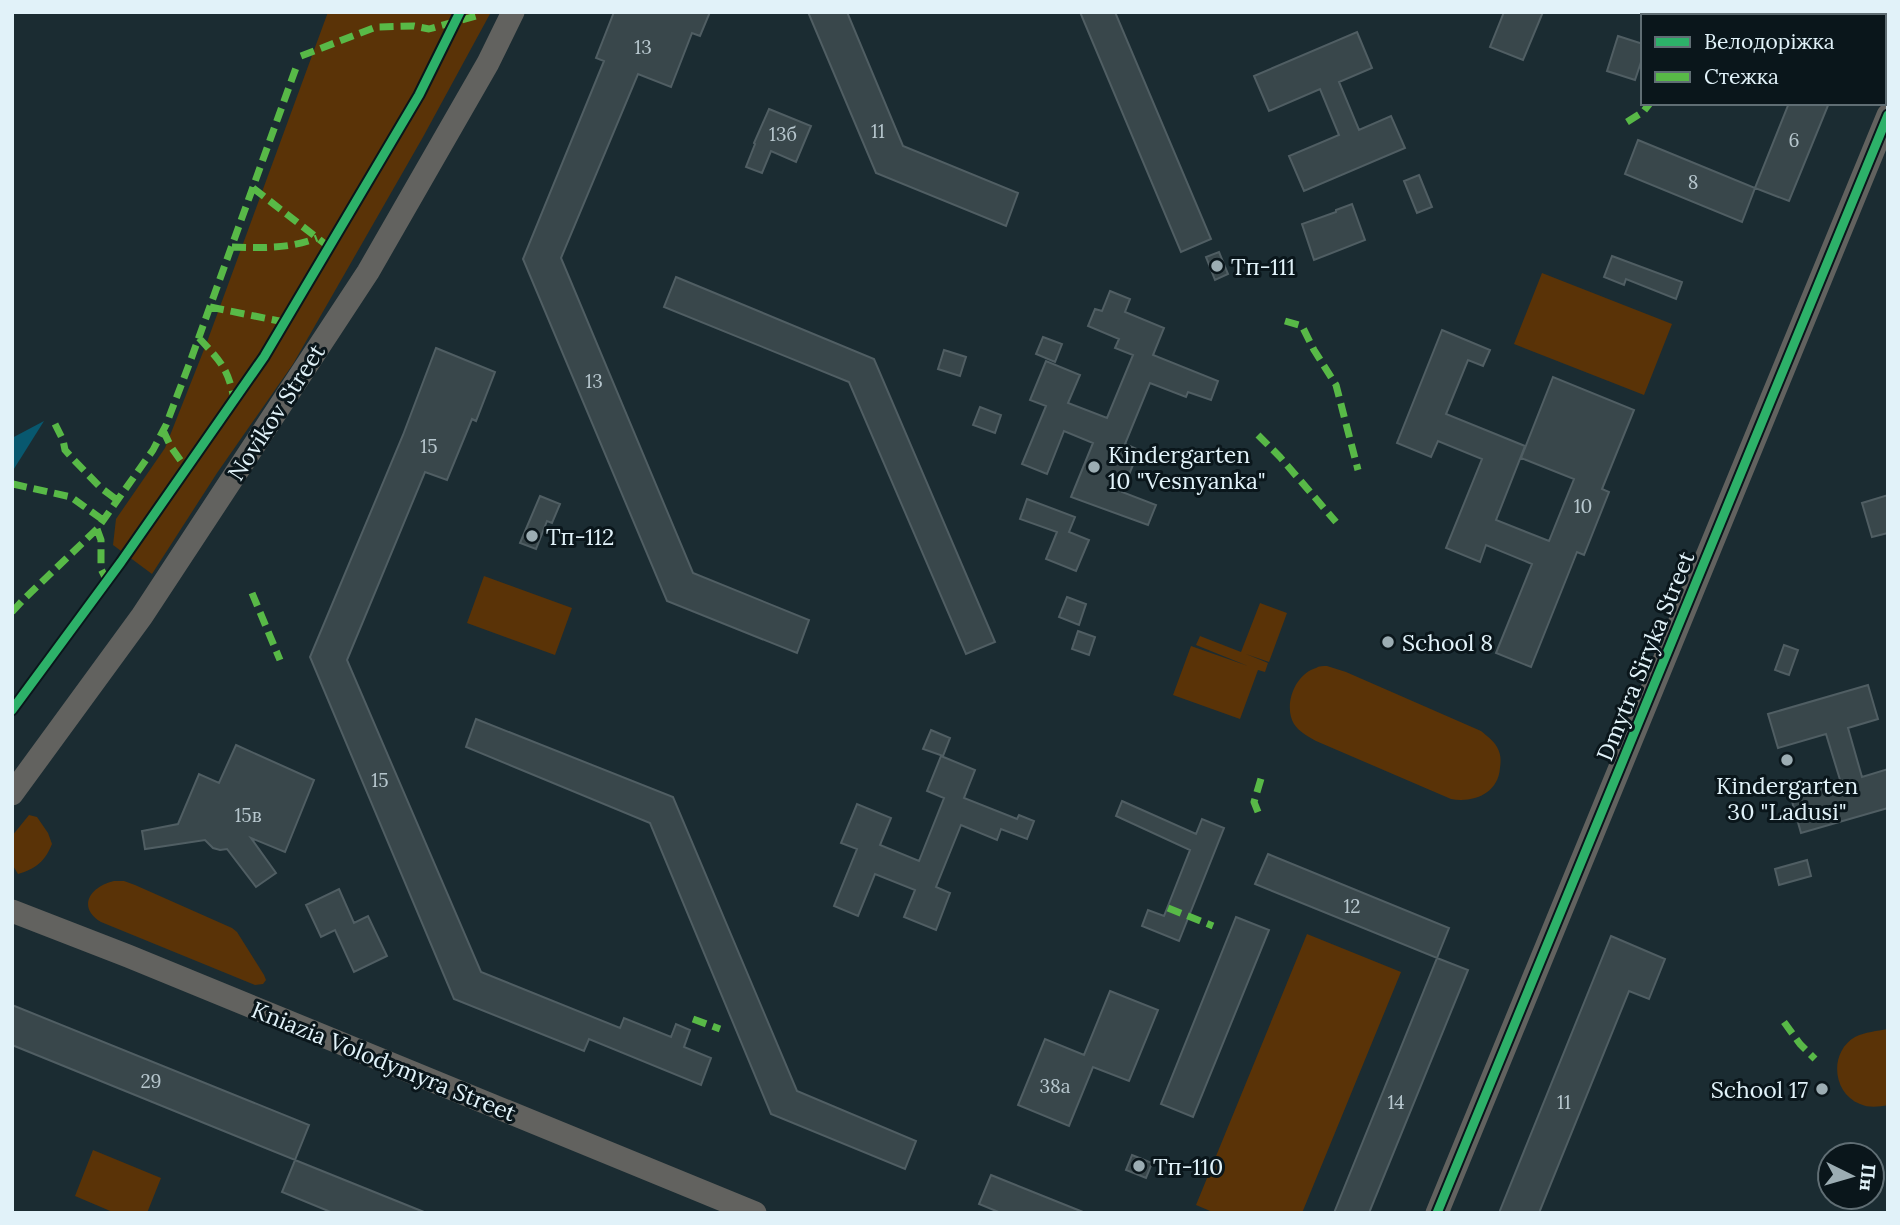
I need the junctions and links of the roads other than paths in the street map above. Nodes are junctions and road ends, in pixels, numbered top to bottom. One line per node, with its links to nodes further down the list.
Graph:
1 (513, 12): 3 (main road, Novikov Street)
2 (1888, 115): 6 (main road, Dmytra Siryka Street)
3 (12, 794)
4 (12, 911): 5 (main road, Kniazia Volodymyra Street)
5 (755, 1213)
6 (1437, 1213)

